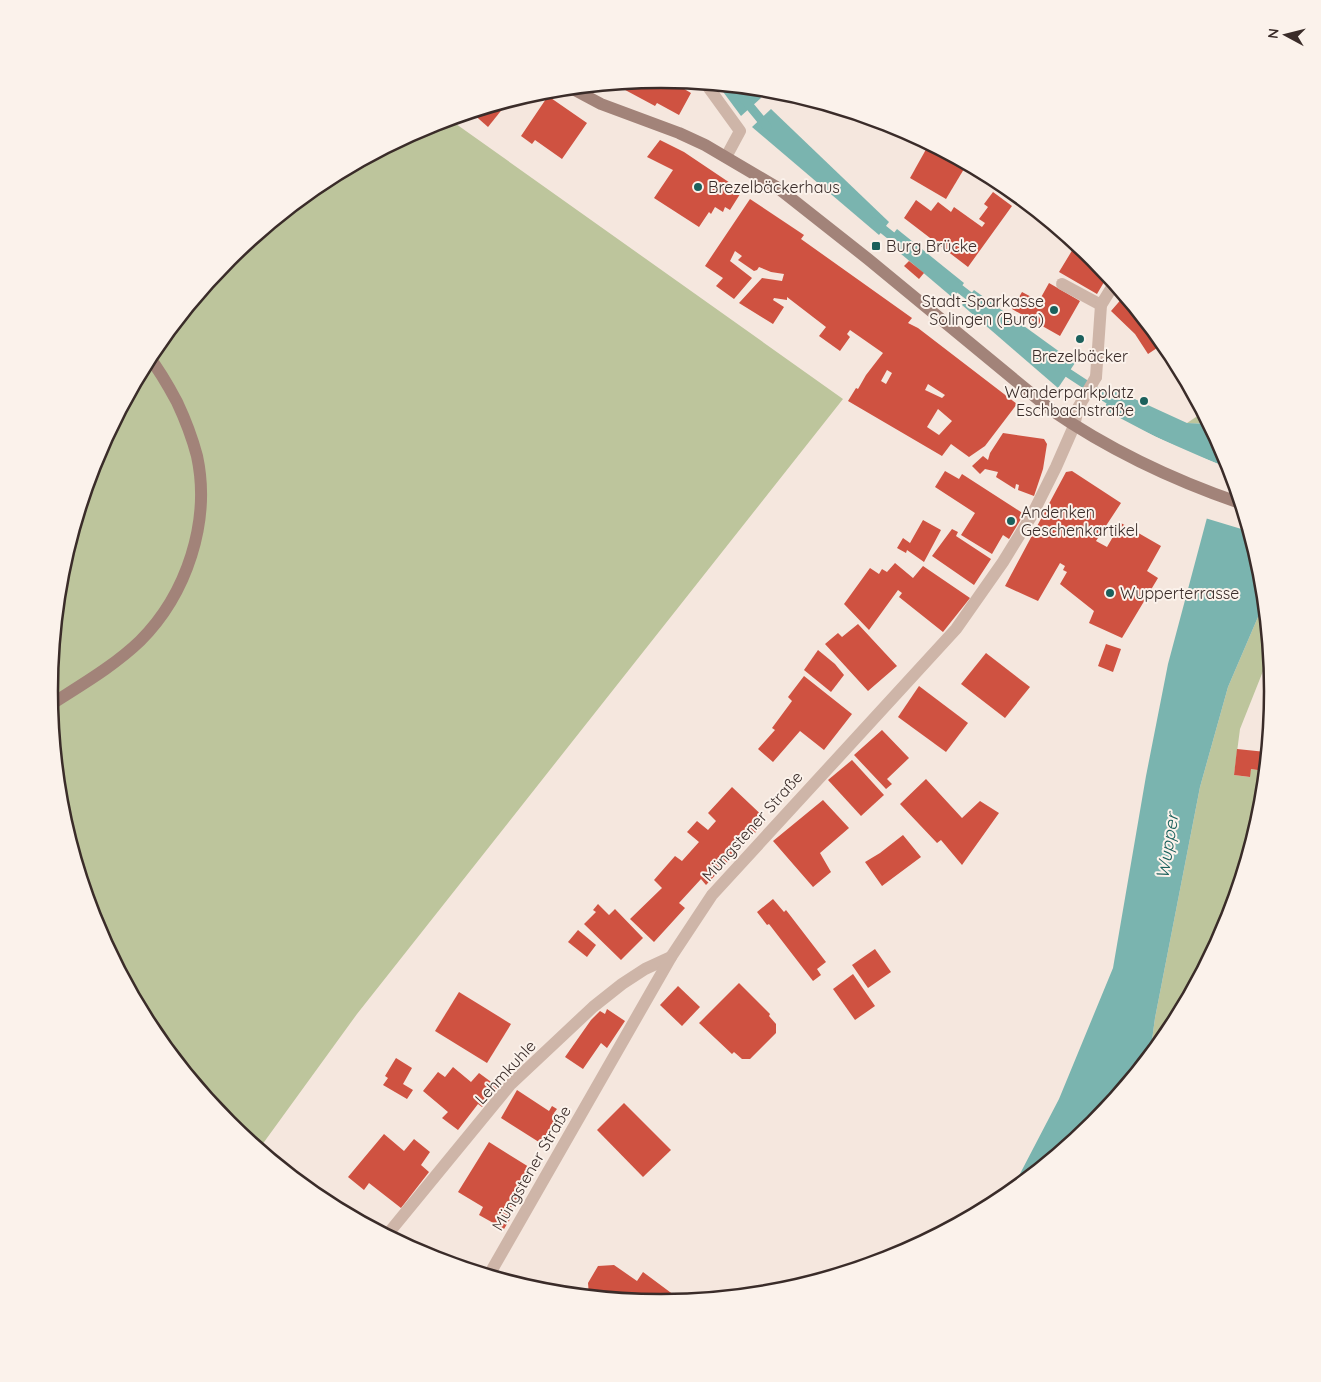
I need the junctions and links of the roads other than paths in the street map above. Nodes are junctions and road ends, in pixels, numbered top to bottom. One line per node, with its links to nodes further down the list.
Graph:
1 (710, 90): 3 (street)
2 (581, 93): 3 (main road)
3 (726, 157): 8 (main road)
4 (1062, 284): 6 (street)
5 (1111, 289): 6 (street)
6 (1101, 305): 8 (street, Müngstener Straße)
7 (154, 364): 10 (main road)
8 (1074, 426): 9 (main road); 11 (street, Müngstener Straße)
9 (1232, 500)
10 (58, 699)
11 (671, 957): 12 (street, Lehmkuhle); 13 (street, Müngstener Straße)
12 (391, 1230)
13 (492, 1269)

